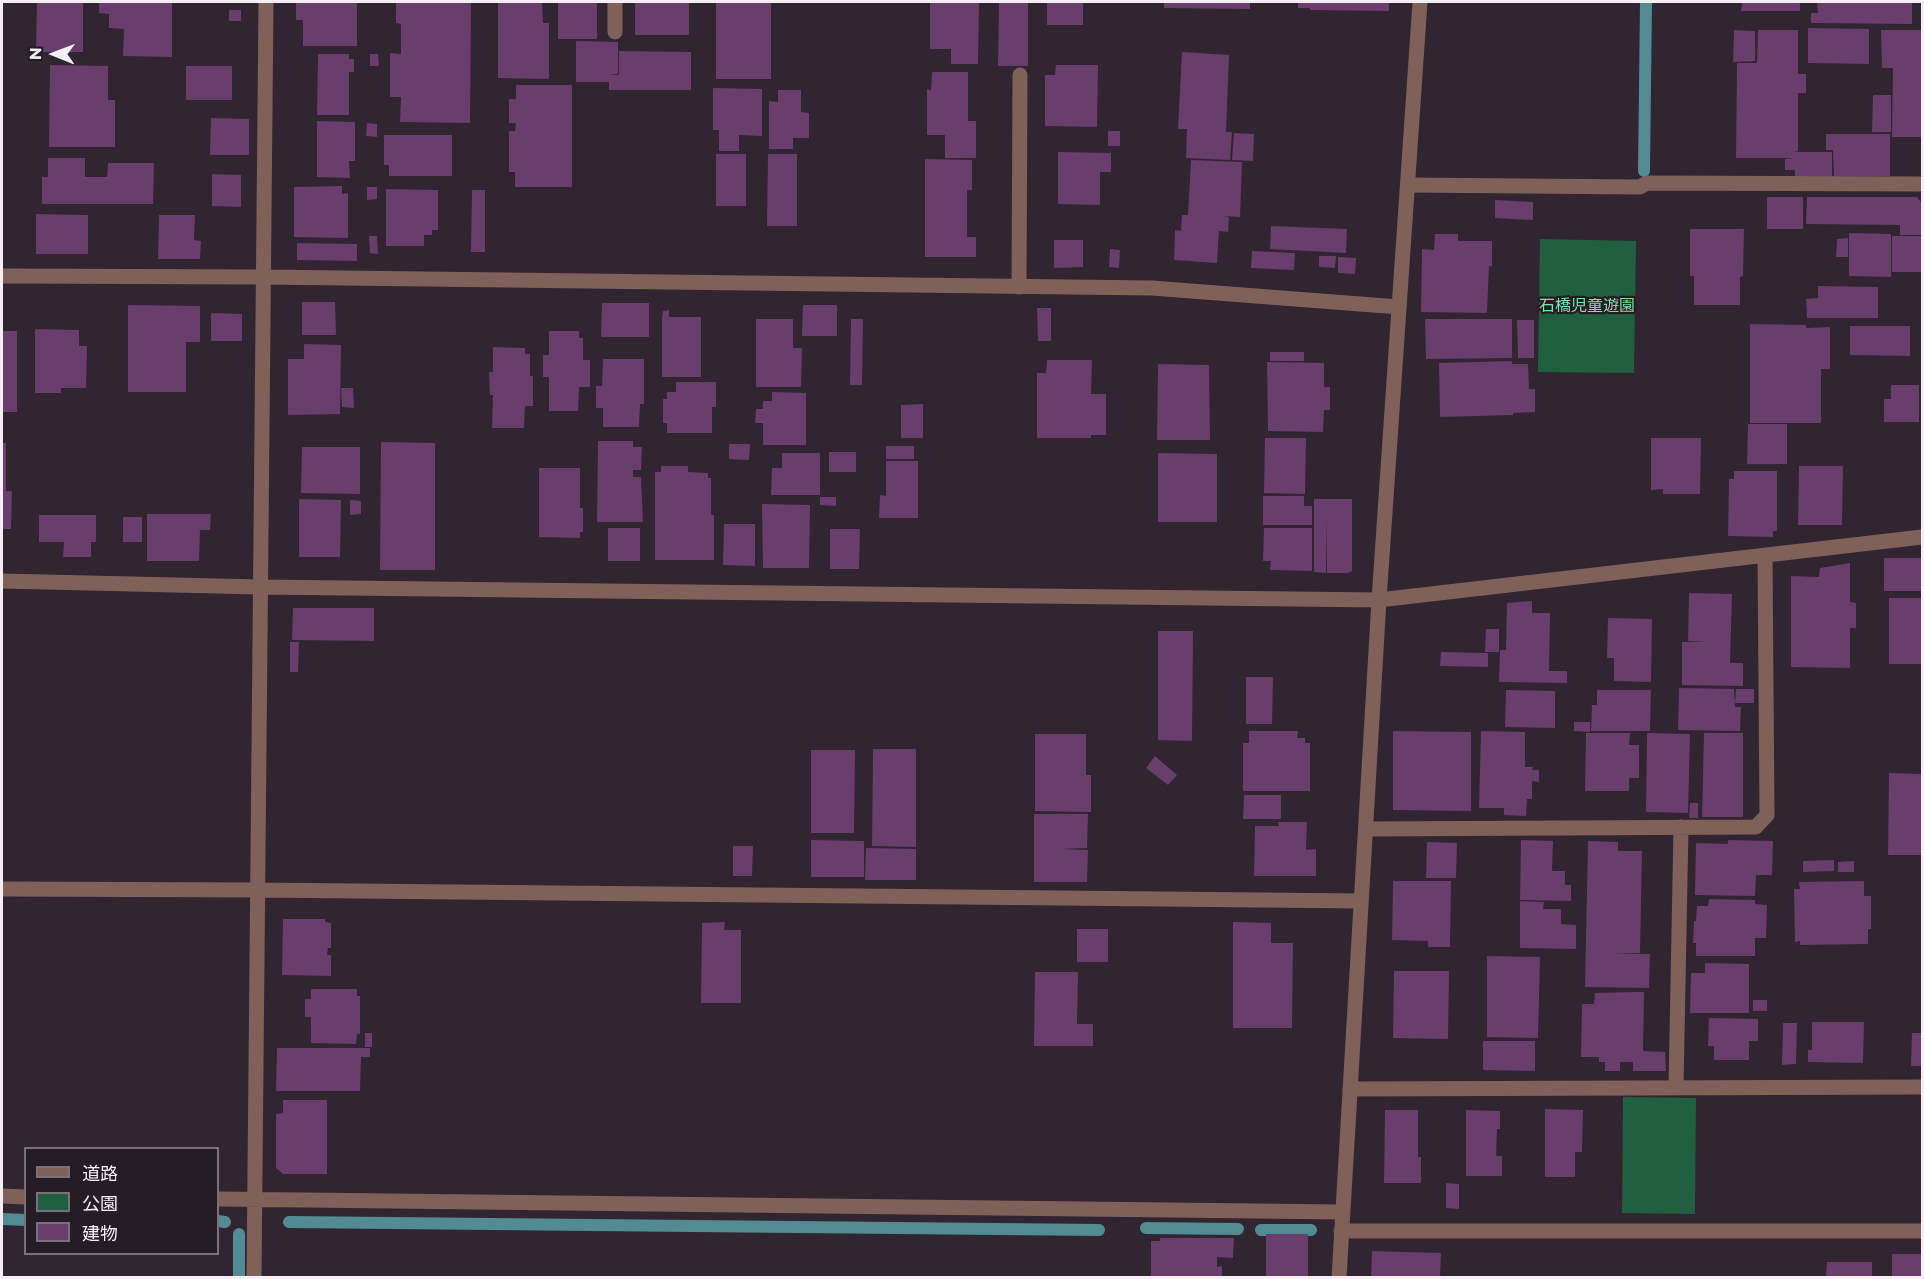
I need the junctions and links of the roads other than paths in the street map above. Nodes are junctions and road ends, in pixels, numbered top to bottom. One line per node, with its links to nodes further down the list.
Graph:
1 (266, 2): 9 (street)
2 (615, 2): 4 (street)
3 (1420, 2): 7 (street)
4 (615, 32)
5 (1020, 75): 10 (street)
6 (1923, 184): 7 (street)
7 (1408, 185): 11 (street)
8 (2, 276): 9 (street)
9 (263, 277): 10 (street); 15 (street)
10 (1018, 286): 11 (street)
11 (1400, 307): 16 (street)
12 (1923, 537): 13 (street)
13 (1765, 556): 16 (street); 17 (street)
14 (2, 581): 15 (street)
15 (261, 587): 16 (street); 20 (street)
16 (1379, 600): 18 (street)
17 (1681, 827): 18 (street); 23 (street)
18 (1366, 829): 21 (street)
19 (2, 890): 20 (street)
20 (257, 890): 21 (street); 28 (street)
21 (1361, 901): 24 (street)
22 (1923, 1087): 23 (street)
23 (1676, 1088): 24 (street)
24 (1350, 1089): 29 (street)
25 (2, 1196): 26 (street)
26 (24, 1197)
27 (219, 1199): 28 (street)
28 (255, 1199): 29 (street); 32 (street)
29 (1342, 1212): 30 (street)
30 (1341, 1231): 31 (street); 33 (street)
31 (1923, 1231)
32 (254, 1278)
33 (1339, 1278)

